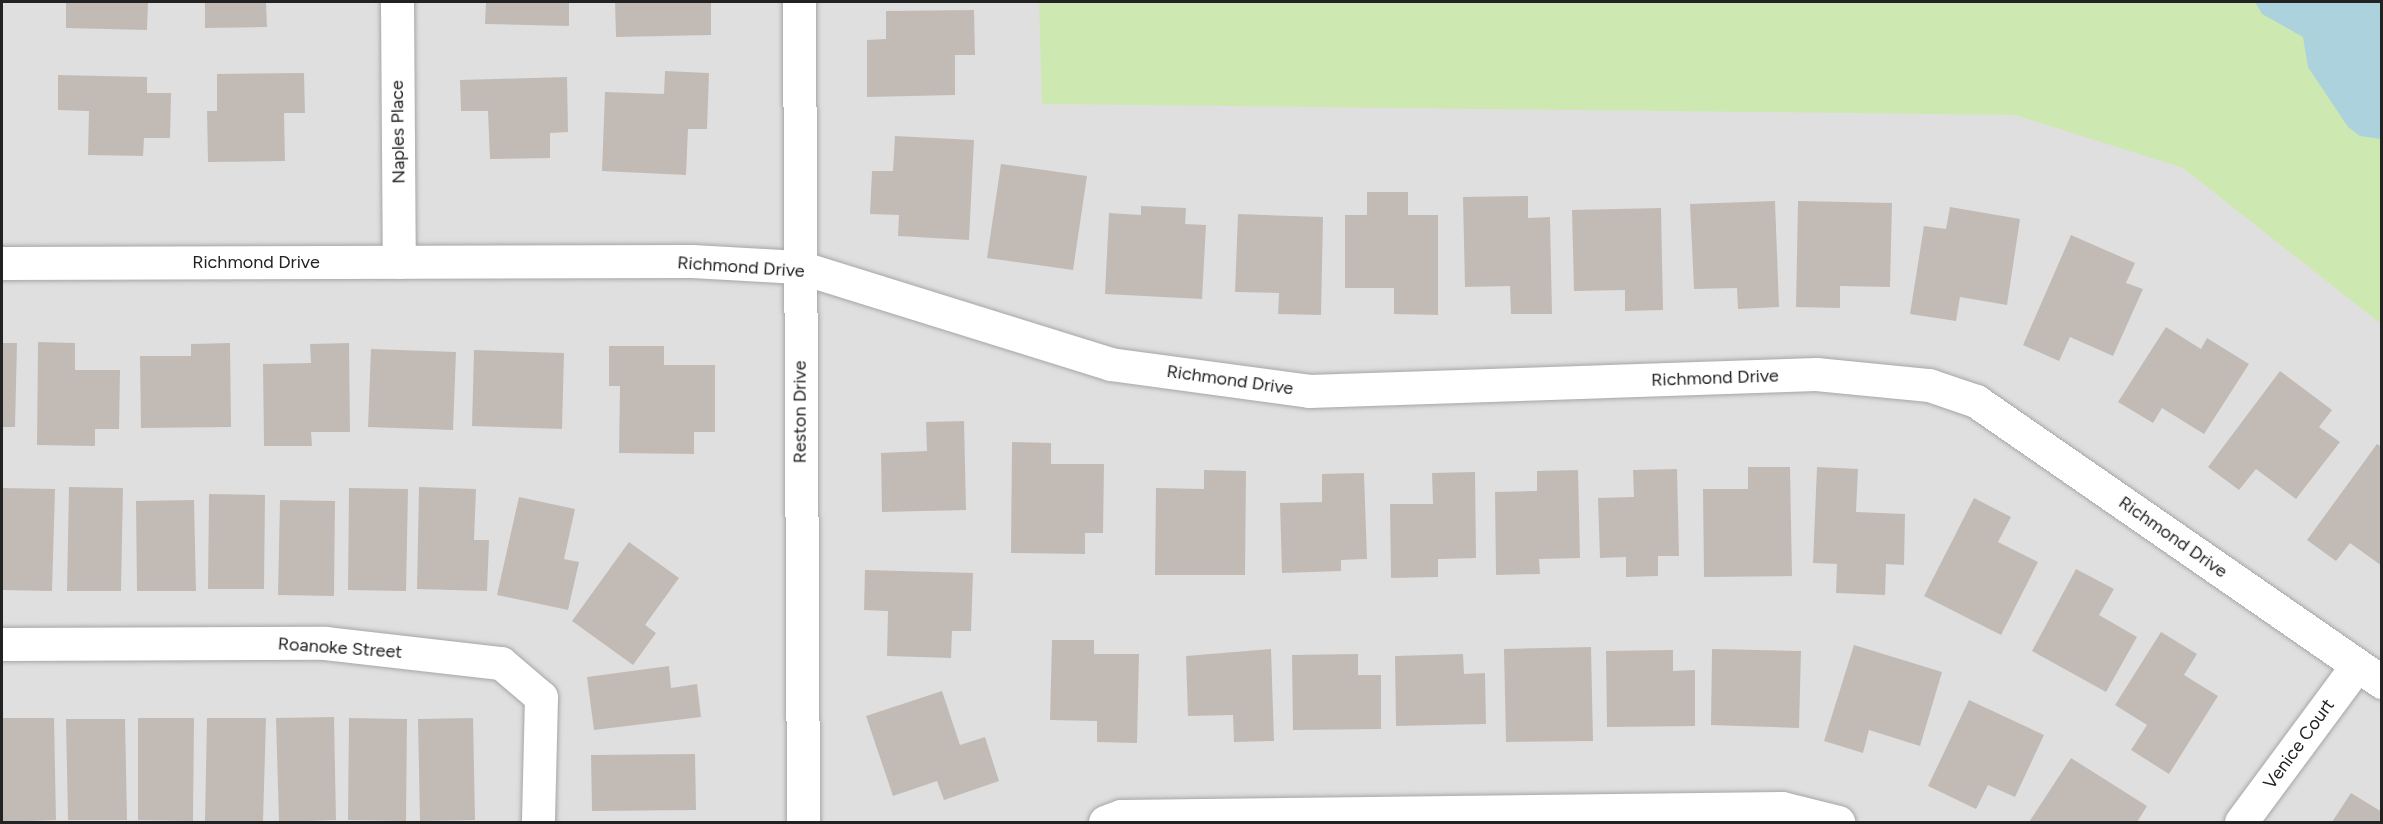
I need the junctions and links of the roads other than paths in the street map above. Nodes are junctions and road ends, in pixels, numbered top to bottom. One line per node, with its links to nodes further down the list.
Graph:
1 (397, 2): 3 (street, Naples Place)
2 (799, 2): 5 (street, Reston Drive)
3 (399, 262): 4 (street, Richmond Drive); 5 (street, Richmond Drive)
4 (2, 263)
5 (799, 267): 7 (street, Richmond Drive); 9 (street, Reston Drive)
6 (2, 644): 8 (street, Roanoke Street)
7 (2369, 674): 12 (street, Venice Court)
8 (538, 822)
9 (803, 822)
10 (1105, 822): 11 (street)
11 (1838, 822)
12 (2241, 822)

